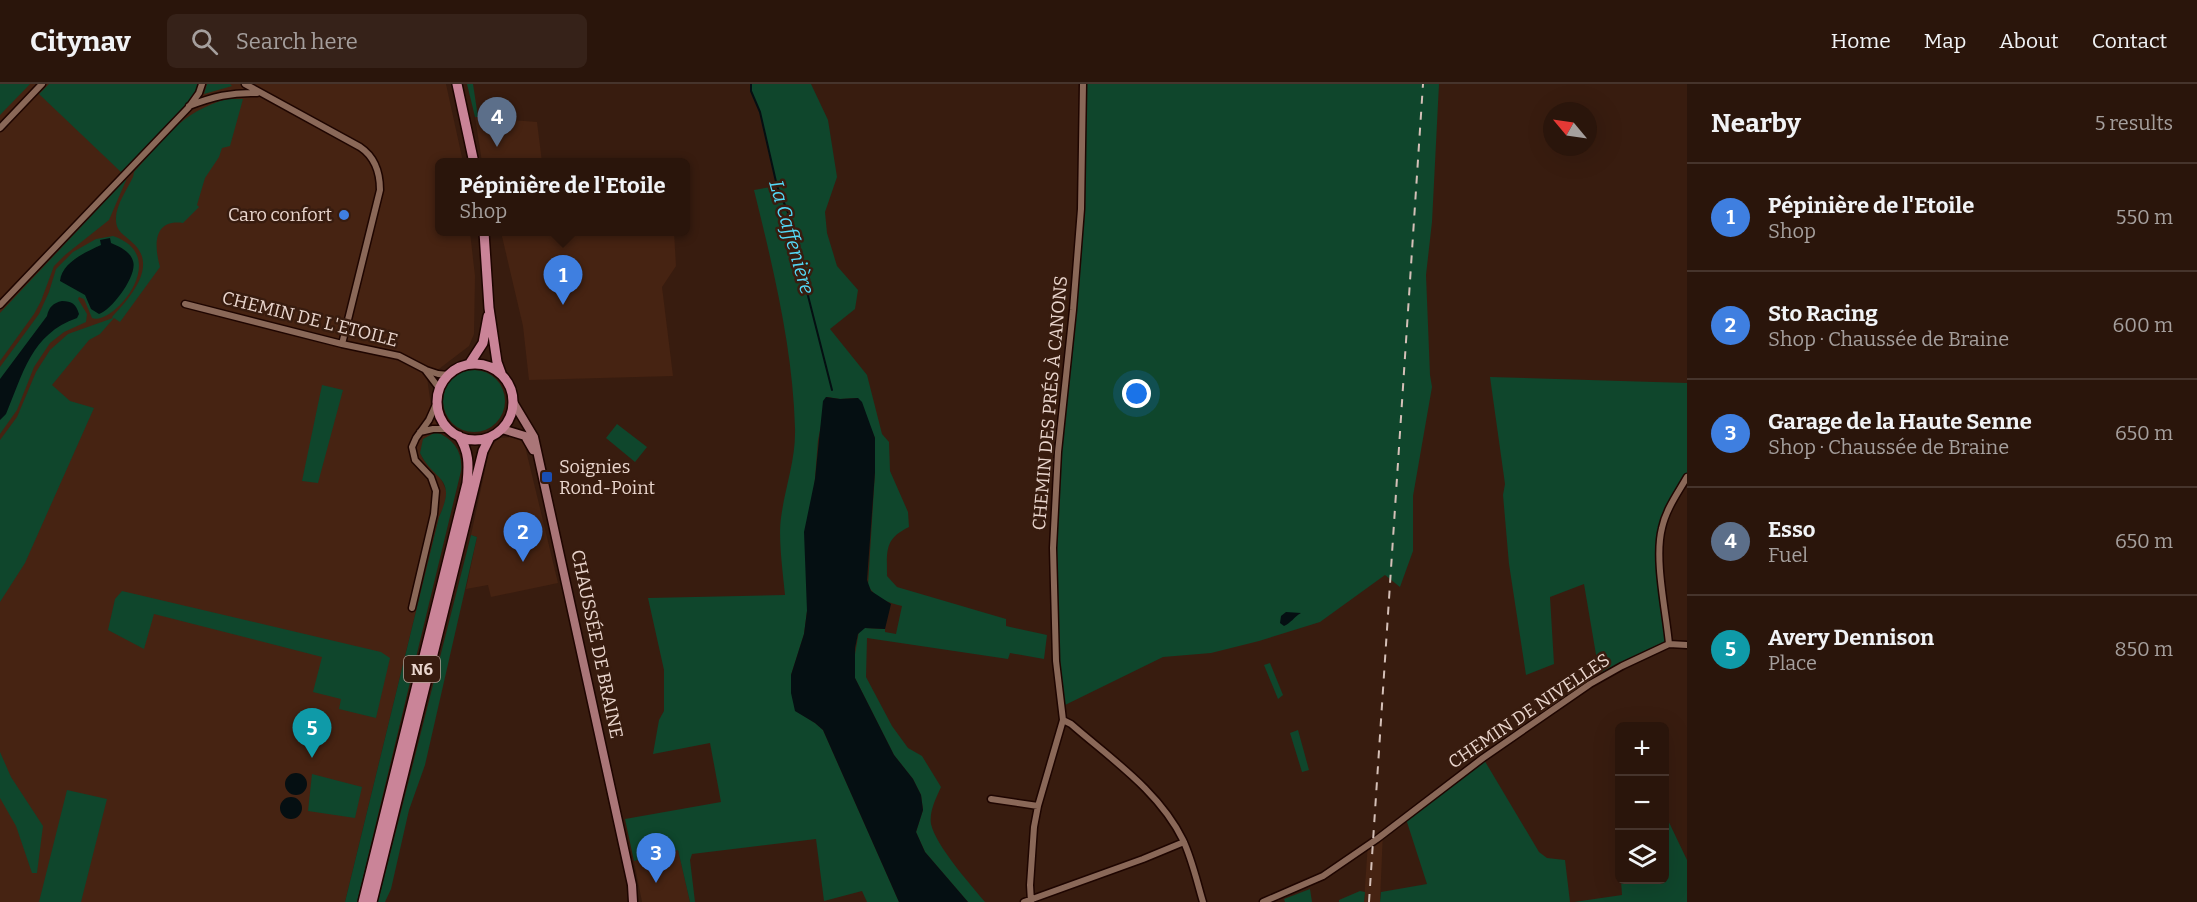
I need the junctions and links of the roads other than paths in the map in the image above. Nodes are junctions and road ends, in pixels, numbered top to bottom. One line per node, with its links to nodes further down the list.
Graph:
1 (42, 84): 8 (street)
2 (202, 84): 7 (street)
3 (245, 84): 6 (street)
4 (457, 84): 9 (main road)
5 (1083, 84): 31 (street, CHEMIN DES PRÉS À CANONS)
6 (261, 93): 7 (street); 14 (street)
7 (189, 107): 12 (street)
8 (0, 128)
9 (473, 158)
10 (484, 236): 13 (main road)
11 (185, 304): 14 (street, CHEMIN DE L'ETOILE)
12 (0, 305)
13 (489, 308): 15 (main road); 17 (main road)
14 (342, 344): 16 (street, CHEMIN DE L'ETOILE)
15 (470, 363): 17 (main road); 18 (main road)
16 (426, 370): 18 (street, CHEMIN DE L'ETOILE); 19 (street, CHEMIN DE L'ETOILE)
17 (501, 373): 21 (main road)
18 (448, 375): 19 (main road)
19 (439, 388): 20 (main road)
20 (436, 402): 22 (main road); 24 (street)
21 (513, 402): 23 (main road); 35 (street, CHAUSSÉE DE BRAINE)
22 (448, 429): 24 (street); 25 (main road)
23 (502, 429): 26 (main road); 35 (street, CHAUSSÉE DE BRAINE)
24 (420, 432): 28 (street)
25 (459, 436): 26 (main road); 37 (main road, N6)
26 (490, 437): 38 (main road, N6)
27 (1687, 477): 29 (street)
28 (412, 608)
29 (1669, 644): 30 (street); 40 (street, CHEMIN DE NIVELLES)
30 (1687, 645)
31 (1063, 720): 33 (street, CHEMIN DES PRÉS À CANONS); 34 (street)
32 (991, 799): 33 (street)
33 (1038, 806): 36 (street, CHEMIN DES PRÉS À CANONS)
34 (1184, 842): 36 (street); 39 (street)
35 (633, 900)
36 (1028, 901)
37 (363, 902)
38 (372, 902)
39 (1203, 902)
40 (1263, 902)

